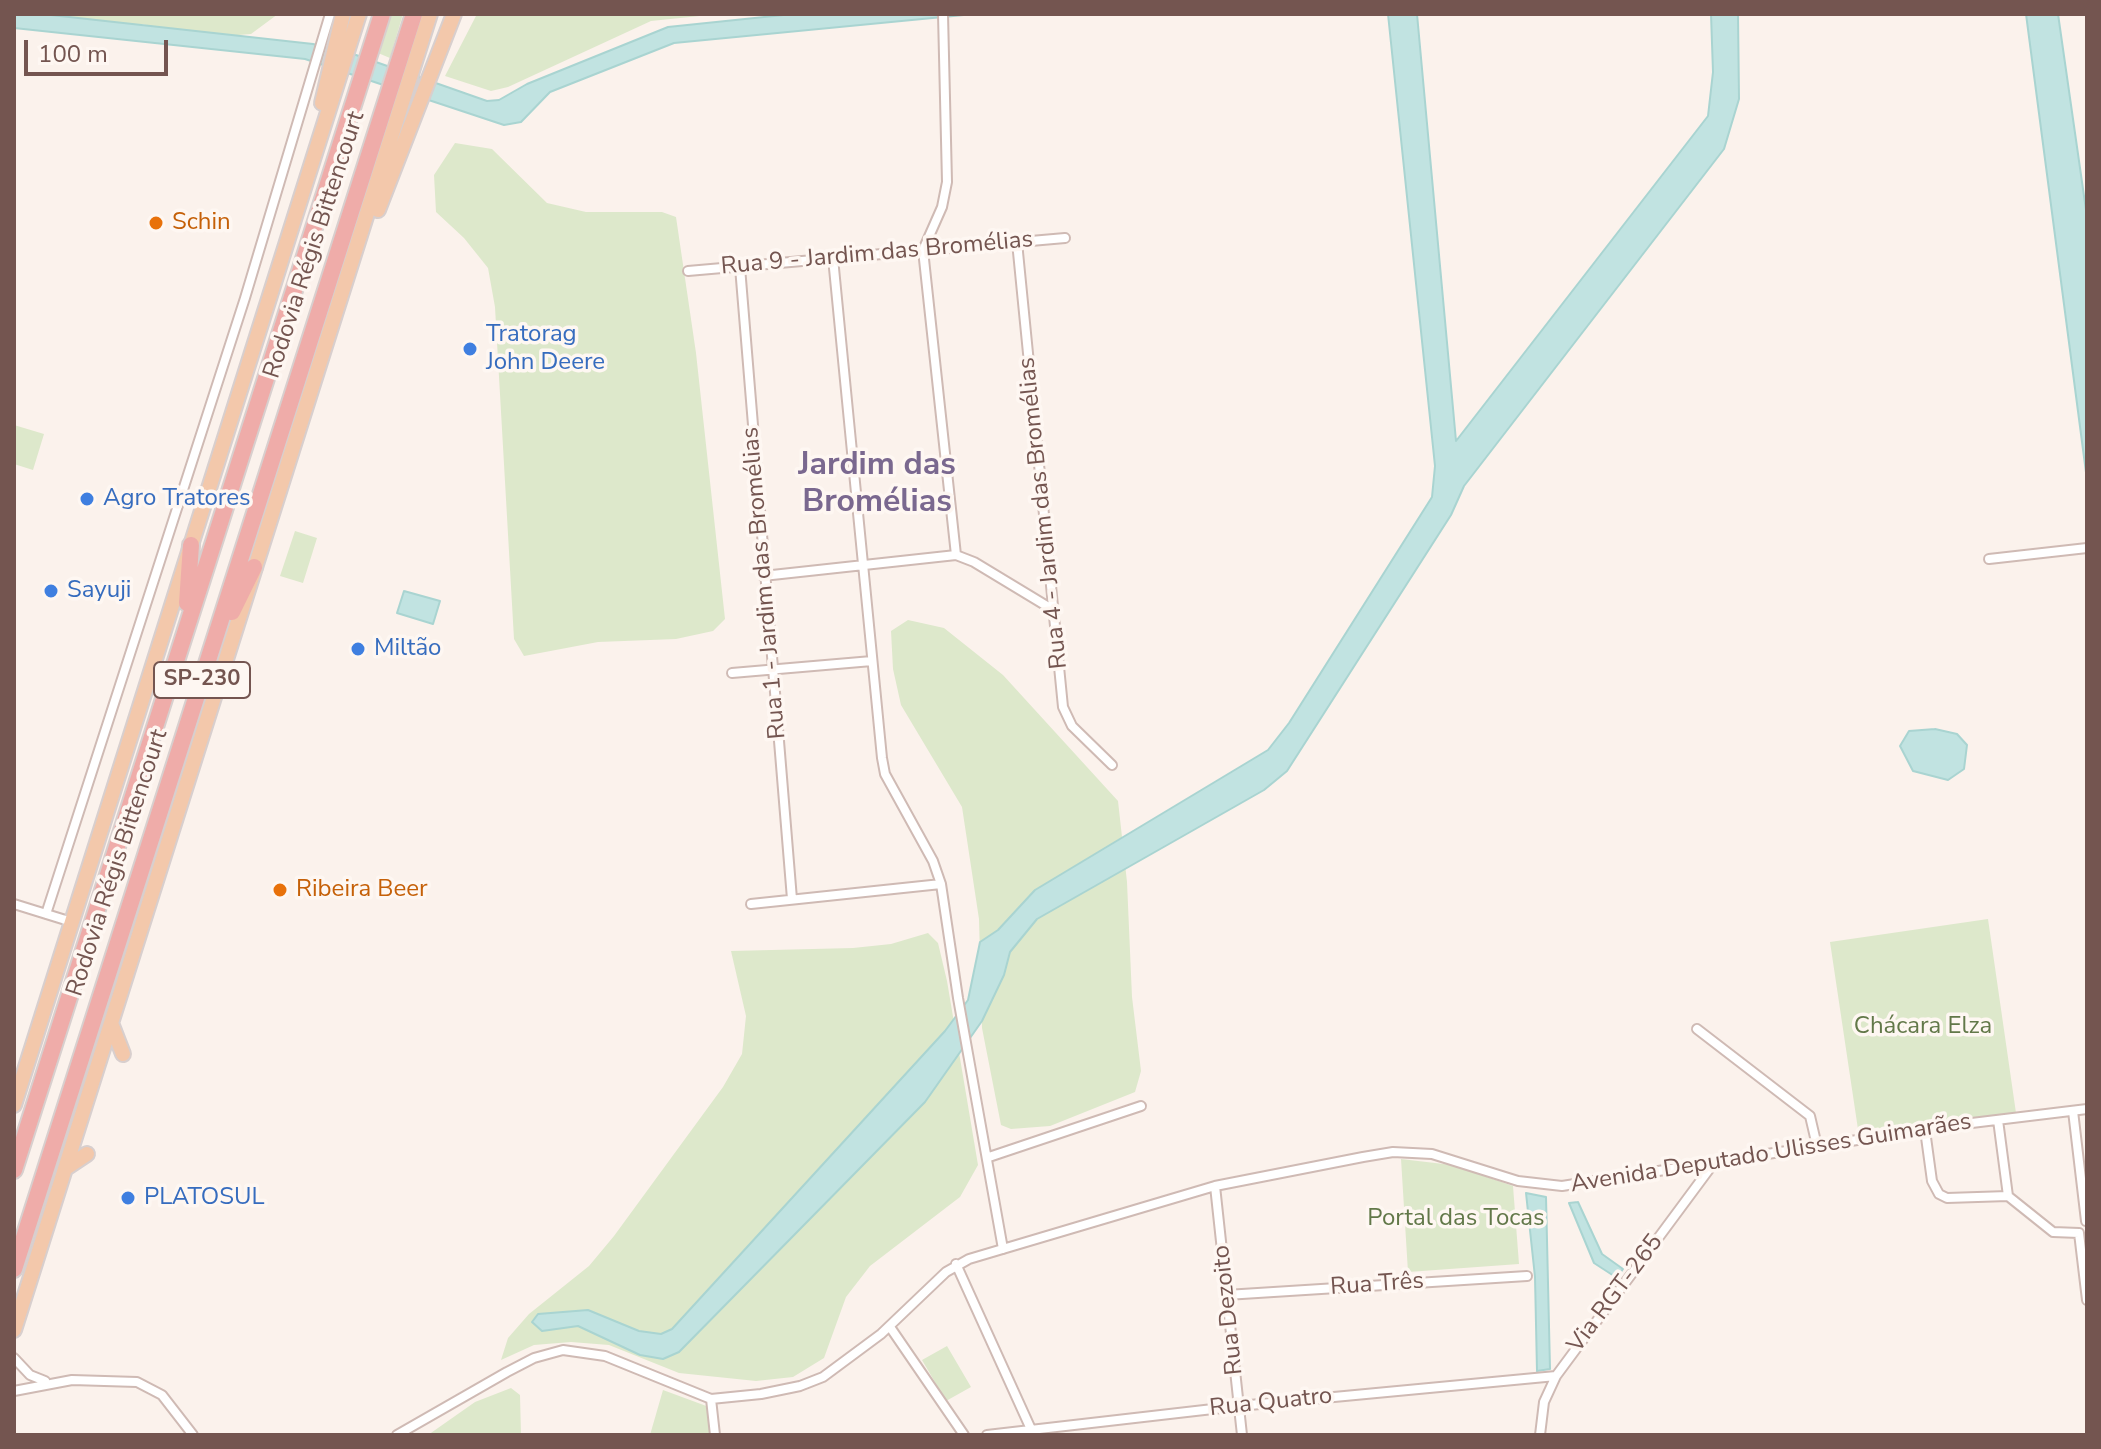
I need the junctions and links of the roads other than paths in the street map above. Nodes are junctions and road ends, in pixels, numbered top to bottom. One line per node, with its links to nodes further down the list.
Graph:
1 (330, 14): 9 (street)
2 (343, 14): 9 (main road)
3 (359, 14): 9 (main road)
4 (382, 14): 28 (highway, Rodovia Régis Bittencourt / SP-230)
5 (414, 14): 10 (highway, Rodovia Régis Bittencourt / SP-230)
6 (430, 14): 10 (main road)
7 (454, 14): 19 (main road)
8 (944, 18): 15 (street)
9 (339, 32): 11 (main road)
10 (410, 52): 12 (highway, Rodovia Régis Bittencourt / SP-230)
11 (328, 73): 20 (main road); 38 (street)
12 (397, 93): 19 (main road); 29 (highway, Rodovia Régis Bittencourt / SP-230)
13 (1065, 238): 14 (street, Rua 9 - Jardim das Bromélias)
14 (1017, 242): 15 (street, Rua 9 - Jardim das Bromélias); 27 (street, Rua 4 - Jardim das Bromélias)
15 (923, 250): 16 (street, Rua 9 - Jardim das Bromélias); 22 (street)
16 (833, 258): 17 (street, Rua 9 - Jardim das Bromélias); 24 (street)
17 (740, 267): 18 (street, Rua 9 - Jardim das Bromélias); 26 (street, Rua 1 - Jardim das Bromélias)
18 (688, 271)
19 (337, 311): 25 (main road)
20 (191, 545): 28 (highway); 39 (main road)
21 (2087, 548): 23 (street)
22 (956, 555): 24 (street); 27 (street)
23 (1989, 559)
24 (863, 565): 26 (street); 30 (street)
25 (254, 567): 29 (highway); 40 (main road)
26 (763, 576): 31 (street, Rua 1 - Jardim das Bromélias)
27 (1055, 611): 33 (street, Rua 4 - Jardim das Bromélias)
28 (185, 629): 54 (highway, Rodovia Régis Bittencourt / SP-230)
29 (208, 660): 61 (highway, Rodovia Régis Bittencourt / SP-230)
30 (872, 661): 31 (street); 34 (street)
31 (771, 669): 32 (street); 35 (street, Rua 1 - Jardim das Bromélias)
32 (732, 673)
33 (1112, 765)
34 (941, 884): 35 (street); 51 (street)
35 (792, 899): 37 (street)
36 (14, 904): 38 (street)
37 (751, 904)
38 (46, 914): 39 (street)
39 (72, 922): 43 (main road)
40 (111, 1023): 42 (main road); 53 (main road)
41 (1697, 1029): 49 (street)
42 (123, 1054)
43 (14, 1105)
44 (1141, 1106): 51 (street)
45 (2087, 1109): 46 (street, Avenida Deputado Ulisses Guimarães)
46 (2073, 1111): 47 (street, Avenida Deputado Ulisses Guimarães); 57 (street)
47 (1998, 1120): 48 (street, Avenida Deputado Ulisses Guimarães); 56 (street)
48 (1925, 1130): 49 (street, Avenida Deputado Ulisses Guimarães); 56 (street)
49 (1817, 1146): 52 (street, Avenida Deputado Ulisses Guimarães)
50 (87, 1154): 53 (main road)
51 (989, 1157): 59 (street)
52 (1713, 1164): 55 (street, Avenida Deputado Ulisses Guimarães); 68 (street, Via RGT-265)
53 (66, 1168): 66 (main road)
54 (14, 1170)
55 (1215, 1186): 59 (street, Avenida Deputado Ulisses Guimarães); 63 (street, Rua Dezoito)
56 (2008, 1196): 58 (street)
57 (2087, 1221): 58 (street)
58 (2079, 1233): 64 (street)
59 (1003, 1249): 60 (street, Avenida Deputado Ulisses Guimarães)
60 (956, 1264): 65 (street, Avenida Deputado Ulisses Guimarães); 73 (street)
61 (14, 1269)
62 (1527, 1276): 63 (street, Rua Três)
63 (1226, 1295): 72 (street, Rua Dezoito)
64 (2087, 1300)
65 (890, 1327): 71 (street, Avenida Deputado Ulisses Guimarães); 77 (street)
66 (14, 1330)
67 (14, 1358): 69 (street)
68 (1556, 1376): 72 (street, Rua Quatro); 80 (street, Via RGT-265)
69 (50, 1382): 70 (street); 74 (street)
70 (14, 1391)
71 (711, 1399): 75 (street, Avenida Deputado Ulisses Guimarães); 76 (street)
72 (1239, 1406): 73 (street, Rua Quatro); 79 (street, Rua Dezoito)
73 (1030, 1427): 78 (street, Rua Quatro)
74 (193, 1435)
75 (397, 1435)
76 (715, 1435)
77 (964, 1435)
78 (987, 1435)
79 (1242, 1435)
80 (1540, 1435)

